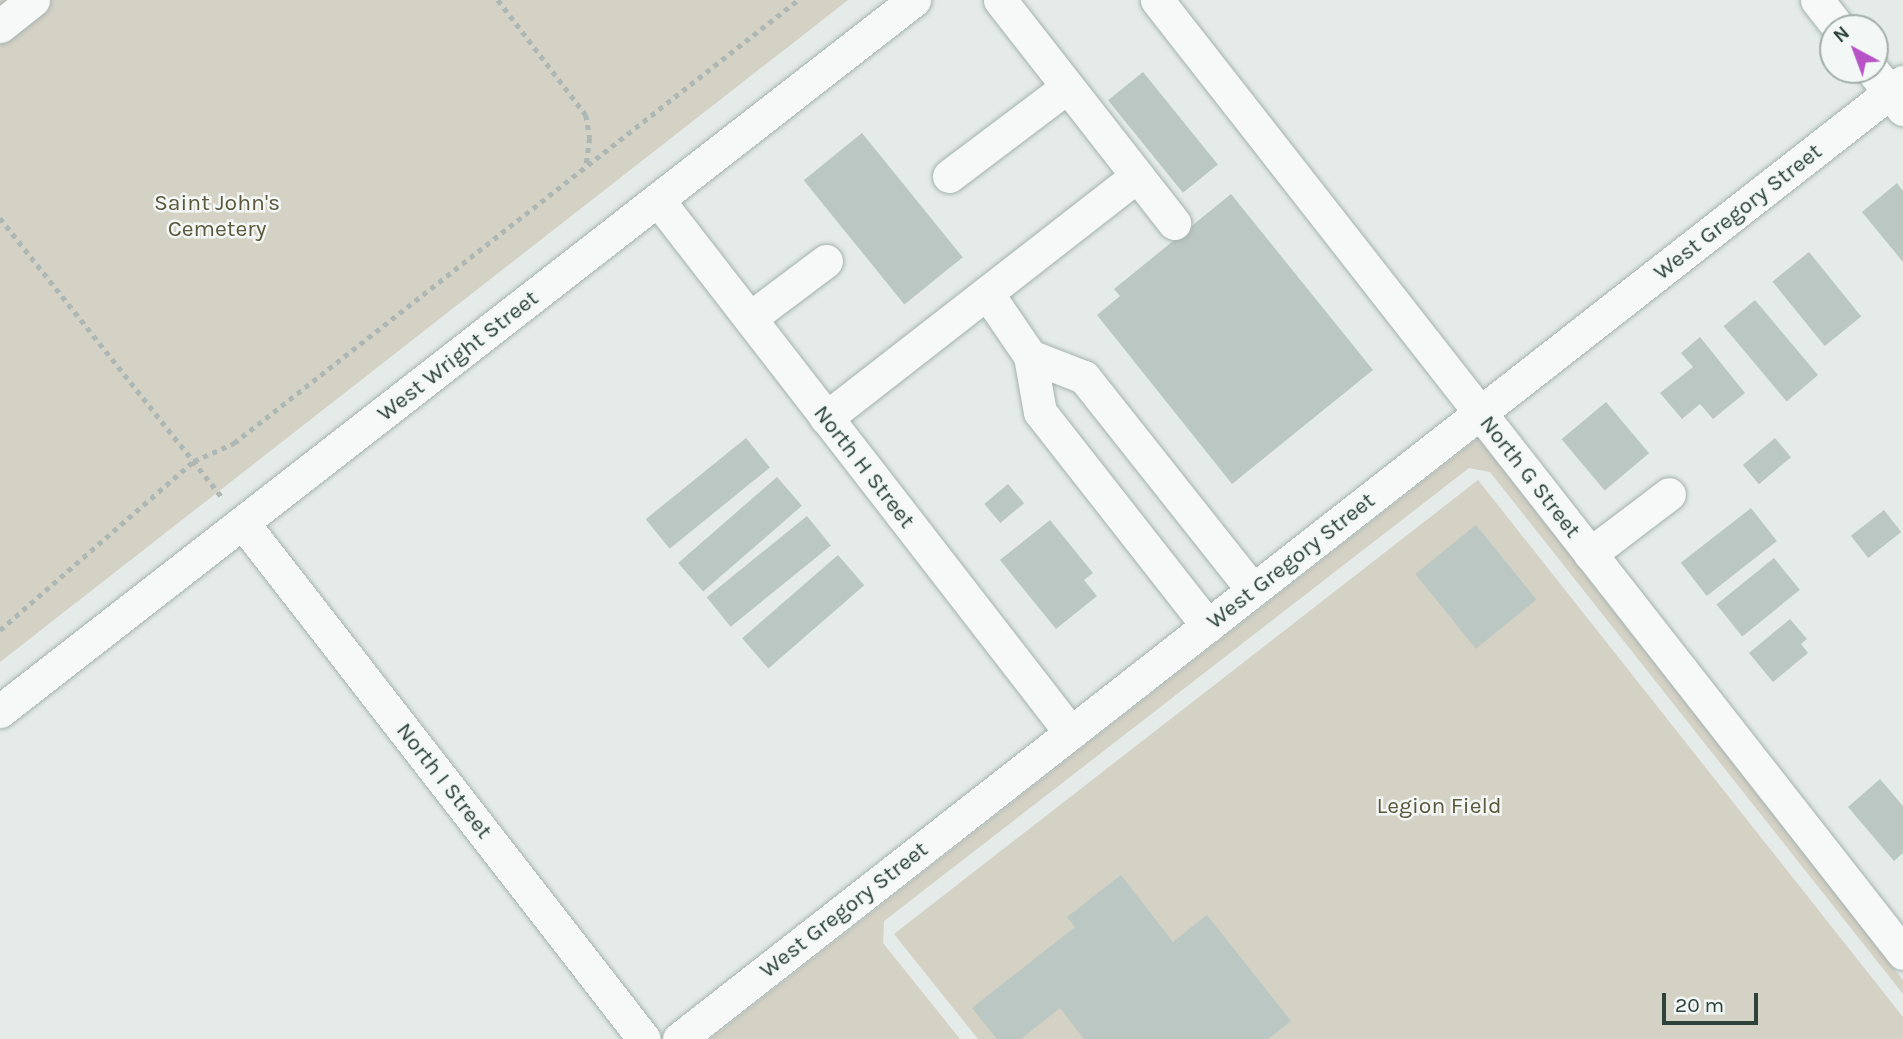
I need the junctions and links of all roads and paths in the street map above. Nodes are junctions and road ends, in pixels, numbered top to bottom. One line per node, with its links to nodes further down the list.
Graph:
1 (33, 0): 9 (street)
2 (498, 0): 12 (path)
3 (799, 0): 12 (path)
4 (914, 0): 15 (street, West Wright Street)
5 (1000, 0): 10 (street)
6 (1157, 0): 22 (street, North G Street)
7 (1817, 0): 8 (street)
8 (1828, 14)
9 (0, 26)
10 (1067, 87): 13 (street); 14 (street)
11 (1892, 89): 22 (street, West Gregory Street)
12 (586, 168): 24 (path)
13 (949, 176)
14 (1137, 176): 17 (street); 19 (street)
15 (658, 200): 20 (street, North H Street); 26 (street, West Wright Street)
16 (0, 218): 24 (path)
17 (1174, 223)
18 (826, 261): 20 (street)
19 (987, 293): 21 (street); 23 (street)
20 (750, 318): 23 (street, North H Street)
21 (1030, 356): 28 (street); 29 (street)
22 (1480, 413): 27 (street, North G Street); 28 (street, West Gregory Street)
23 (826, 418): 32 (street, North H Street)
24 (194, 461): 26 (path); 30 (path)
25 (1669, 494): 27 (street)
26 (243, 523): 31 (street, West Wright Street); 34 (street, North I Street)
27 (1590, 554): 33 (street, North G Street)
28 (1253, 590): 29 (street, West Gregory Street)
29 (1208, 626): 32 (street, West Gregory Street)
30 (0, 630)
31 (0, 711)
32 (1071, 733): 35 (street, West Gregory Street)
33 (1900, 944)
34 (644, 1039)
35 (679, 1039)

